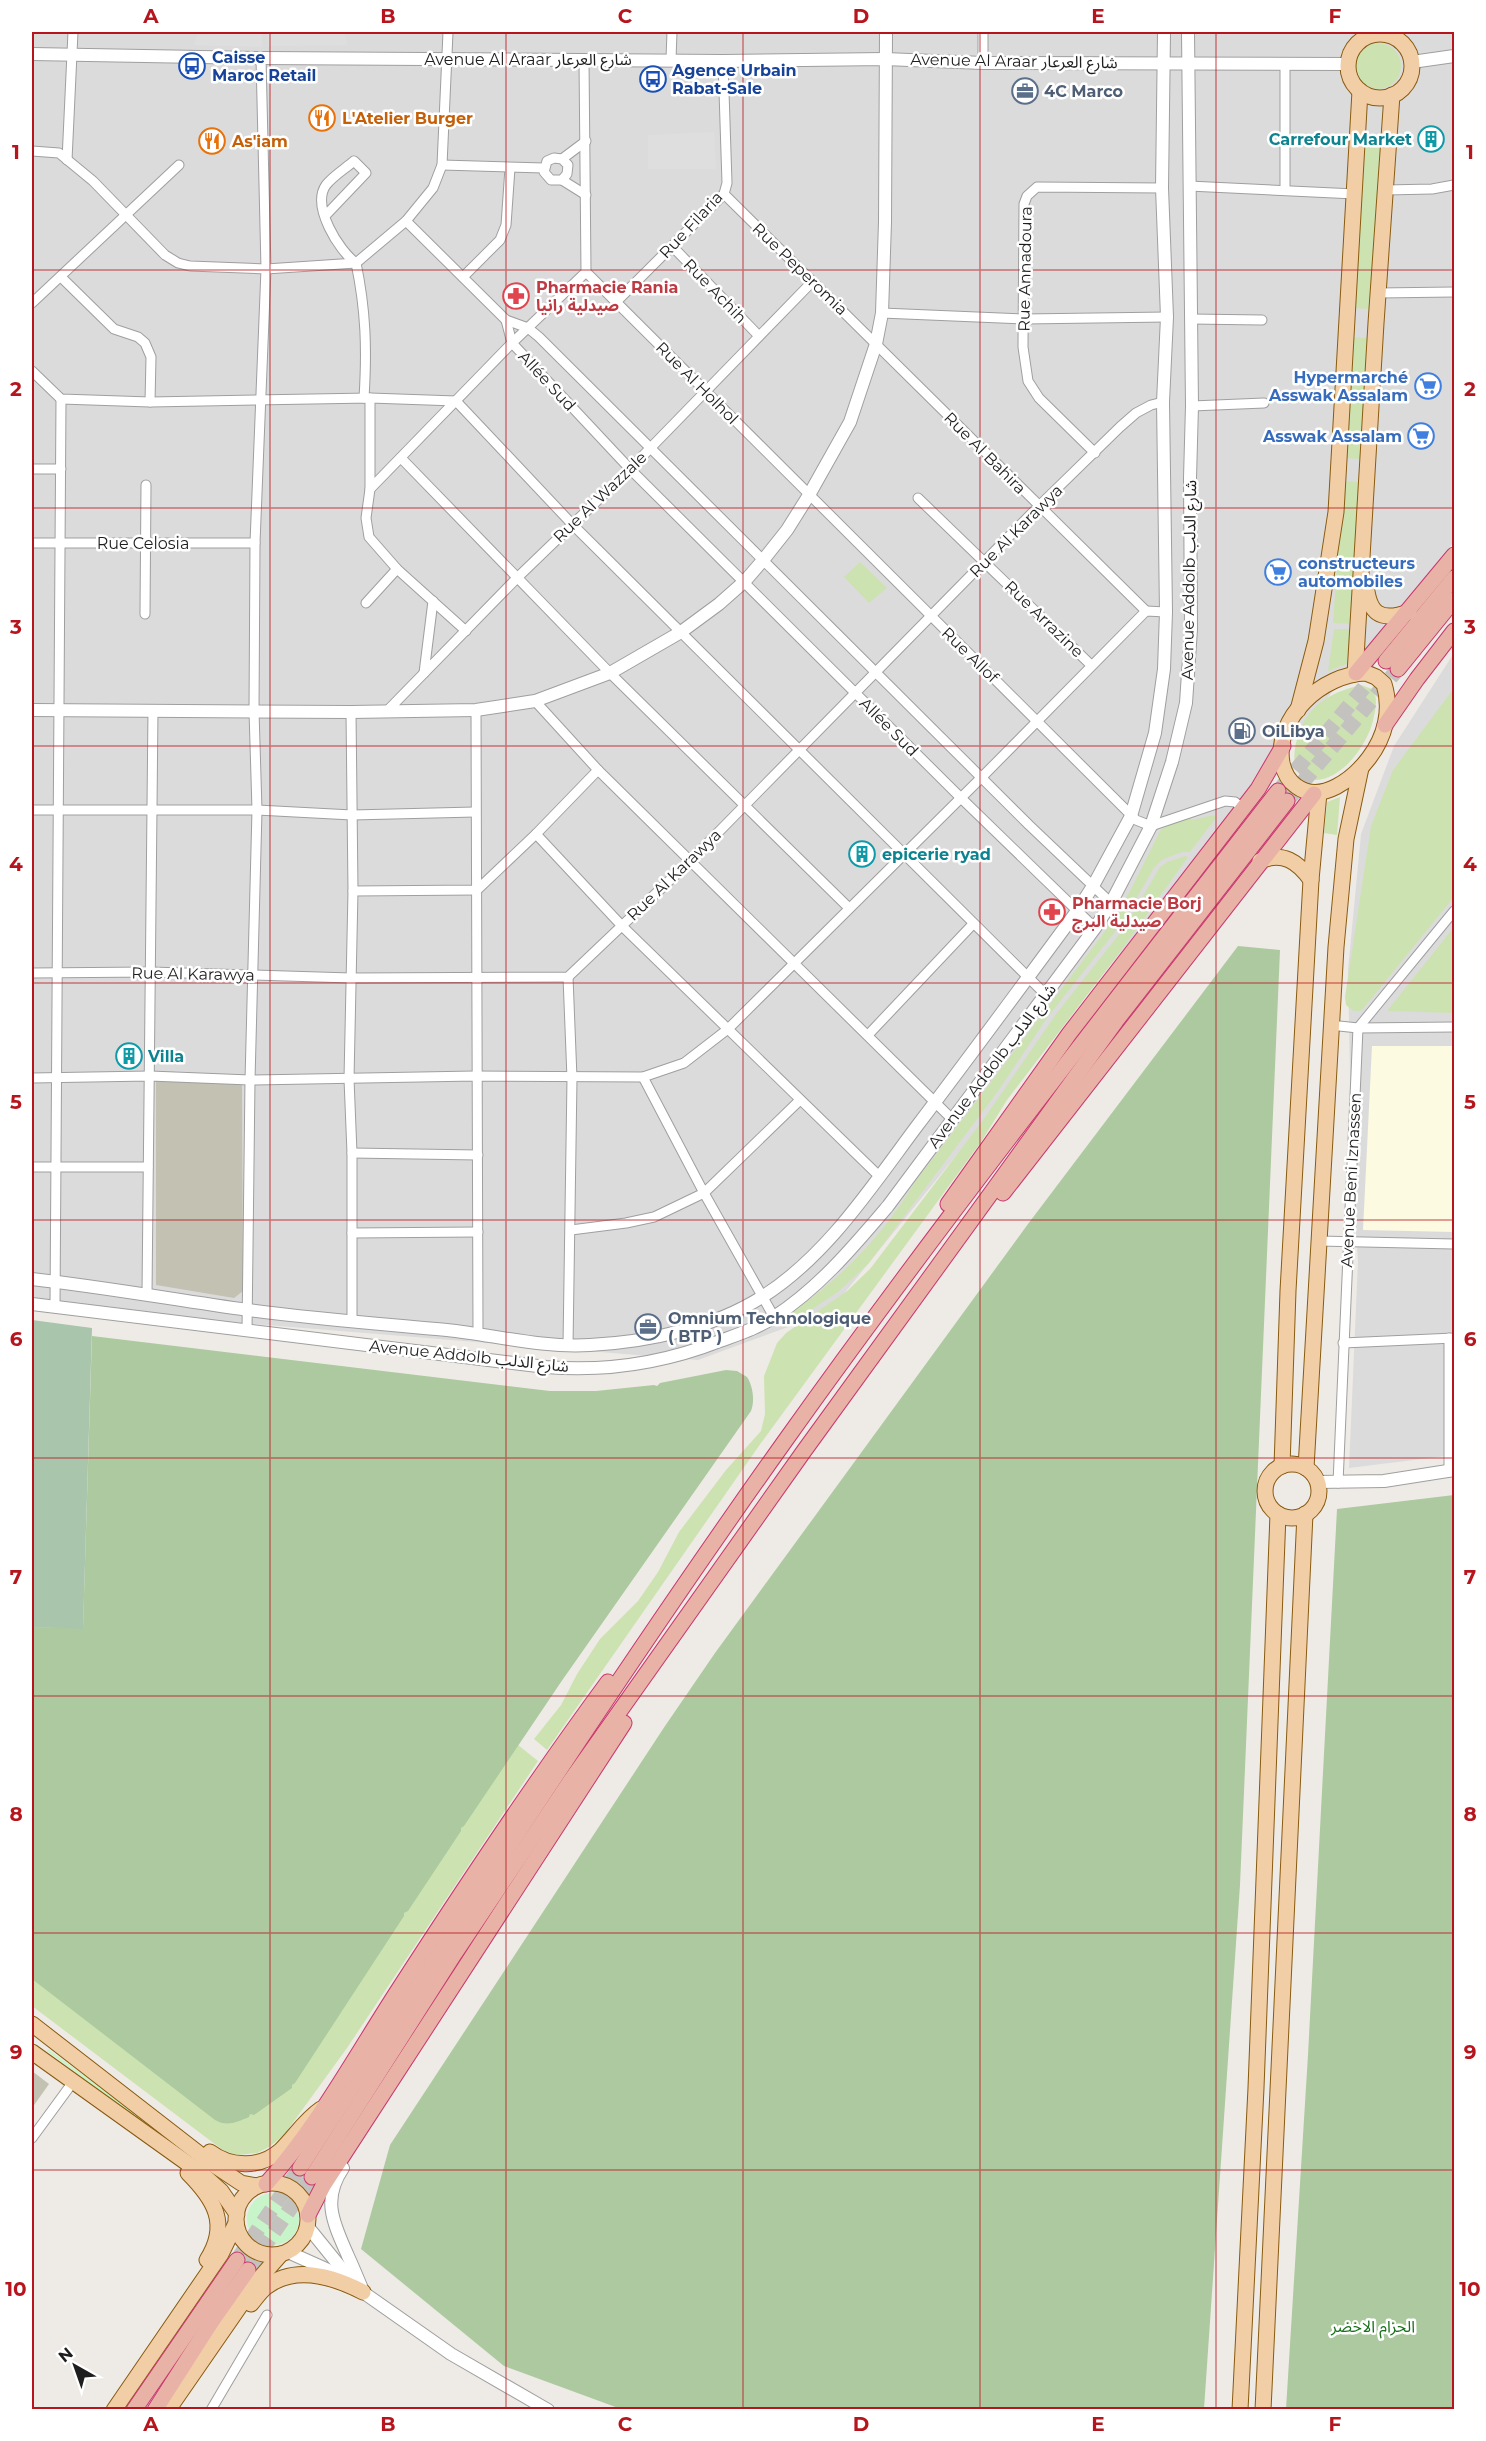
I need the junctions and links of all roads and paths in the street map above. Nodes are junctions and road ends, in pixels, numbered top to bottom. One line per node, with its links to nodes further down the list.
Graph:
1 (74, 32): 11 (street)
2 (448, 32): 14 (street)
3 (672, 32): 15 (street)
4 (886, 32): 16 (street)
5 (983, 32): 21 (street)
6 (1164, 32): 19 (street, Avenue Addolb شارع الدلب)
7 (1188, 32): 22 (street, Avenue Addolb شارع الدلب)
8 (1368, 34): 9 (main road); 24 (main road)
9 (1395, 35): 20 (main road)
10 (32, 54): 11 (street, Avenue Al Araar شارع العرعار)
11 (74, 54): 13 (street, Avenue Al Araar شارع العرعار); 30 (street)
12 (1455, 56): 20 (street)
13 (261, 58): 14 (street, Avenue Al Araar شارع العرعار); 49 (street)
14 (448, 59): 17 (street, Avenue Al Araar شارع العرعار); 32 (street)
15 (671, 59): 17 (street, Avenue Al Araar شارع العرعار); 18 (street, Avenue Al Araar شارع العرعار)
16 (885, 59): 18 (street, Avenue Al Araar شارع العرعار); 21 (street, Avenue Al Araar شارع العرعار); 58 (street)
17 (584, 60): 27 (street)
18 (723, 60): 41 (street, Rue Filaria)
19 (1164, 62): 21 (street, Avenue Al Araar شارع العرعار); 22 (street, Avenue Al Araar شارع العرعار); 38 (street, Avenue Addolb شارع الدلب)
20 (1412, 62): 26 (main road)
21 (983, 63)
22 (1189, 63): 23 (street, Avenue Al Araar شارع العرعار); 37 (street, Avenue Addolb شارع الدلب)
23 (1285, 64): 24 (street, Avenue Al Araar شارع العرعار); 39 (street)
24 (1348, 64): 25 (main road)
25 (1360, 91): 26 (main road); 42 (main road)
26 (1392, 95): 40 (main road)
27 (586, 141): 29 (street); 43 (street)
28 (32, 151): 30 (street)
29 (562, 159): 34 (street); 35 (street)
30 (67, 160): 44 (street)
31 (179, 165): 44 (street)
32 (442, 165): 33 (street); 46 (street)
33 (510, 168): 34 (street); 52 (street)
34 (544, 168): 35 (street)
35 (562, 180): 43 (street)
36 (1455, 185): 40 (street)
37 (1189, 186): 39 (street); 61 (street, Avenue Addolb شارع الدلب)
38 (1162, 188): 59 (street, Avenue Addolb شارع الدلب); 60 (street, Rue Annadoura)
39 (1285, 189): 42 (street)
40 (1386, 190): 55 (main road)
41 (724, 194): 47 (street, Rue Filaria); 53 (street, Rue Peperomia)
42 (1354, 194): 123 (main road)
43 (586, 195): 50 (street)
44 (127, 214): 49 (street); 51 (street)
45 (325, 216): 45 (street); 48 (street)
46 (406, 220): 48 (street); 52 (street)
47 (672, 246): 56 (street, Rue Filaria); 65 (street, Rue Achih)
48 (356, 264): 49 (street); 70 (street)
49 (266, 268): 72 (street)
50 (586, 272): 56 (street, Rue Al Holhol); 64 (street)
51 (61, 277): 57 (street); 74 (street)
52 (463, 278): 62 (street)
53 (812, 282): 65 (street, Rue Al Wazzale); 67 (street, Rue Peperomia)
54 (1455, 292): 55 (street)
55 (1378, 293): 97 (main road)
56 (616, 302): 69 (street, Rue Al Holhol)
57 (32, 303)
58 (882, 313): 60 (street); 67 (street)
59 (1167, 317): 60 (street); 75 (street, Avenue Addolb شارع الدلب)
60 (1024, 319): 79 (street, Rue Annadoura)
61 (1191, 319): 63 (street); 77 (street, Avenue Addolb شارع الدلب)
62 (506, 320): 64 (street, Allée Sud); 66 (street, Allée Sud)
63 (1262, 320)
64 (528, 328): 66 (street); 78 (street, Allée Sud)
65 (759, 336): 69 (street, Rue Al Wazzale)
66 (512, 343): 73 (street); 83 (street, Allée Sud)
67 (876, 344): 86 (street); 88 (street, Rue Al Bahira)
68 (32, 371): 71 (street)
69 (705, 392): 78 (street, Rue Al Wazzale); 86 (street, Rue Al Holhol)
70 (367, 398): 72 (street); 73 (street); 85 (street)
71 (61, 399): 74 (street); 82 (street)
72 (262, 400): 74 (street); 93 (street)
73 (456, 401): 80 (street); 89 (street)
74 (150, 402)
75 (1163, 402): 79 (street, Rue Al Karawya); 106 (street, Avenue Addolb شارع الدلب)
76 (1264, 403): 77 (street)
77 (1192, 406): 146 (street, Avenue Addolb شارع الدلب)
78 (650, 448): 83 (street, Rue Al Wazzale); 95 (street, Allée Sud)
79 (1095, 453): 88 (street, Rue Al Karawya)
80 (401, 458): 85 (street); 99 (street)
81 (32, 469): 82 (street)
82 (61, 469): 91 (street)
83 (630, 469): 89 (street, Rue Al Wazzale); 101 (street, Allée Sud)
84 (146, 485): 92 (street)
85 (370, 489): 98 (street)
86 (809, 495): 95 (street); 109 (street, Rue Allof)
87 (918, 498): 96 (street, Rue Arrazine)
88 (1038, 507): 96 (street, Rue Al Karawya); 105 (street, Rue Al Bahira)
89 (572, 524): 99 (street, Rue Al Wazzale); 112 (street)
90 (32, 543): 91 (street, Rue Celosia)
91 (62, 543): 92 (street, Rue Celosia); 124 (street)
92 (147, 543): 93 (street, Rue Celosia); 108 (street)
93 (255, 543): 125 (street)
94 (1455, 555): 107 (highway)
95 (764, 559): 101 (street); 114 (street, Allée Sud)
96 (984, 562): 109 (street, Rue Al Karawya); 113 (street, Rue Arrazine)
97 (1361, 564): 107 (main road); 117 (main road)
98 (398, 568): 103 (street); 104 (street)
99 (518, 577): 110 (street, Rue Al Wazzale); 116 (street)
100 (1455, 578): 102 (highway)
101 (745, 581): 112 (street); 118 (street, Allée Sud)
102 (1455, 600)
103 (432, 601): 110 (street); 115 (street)
104 (366, 603)
105 (1146, 611): 106 (street); 113 (street)
106 (1166, 612): 145 (street, Avenue Addolb شارع الدلب)
107 (1409, 612): 117 (highway)
108 (145, 614)
109 (932, 617): 114 (street, Rue Al Karawya); 128 (street, Rue Allof)
110 (466, 631): 115 (street, Rue Al Wazzale)
111 (1455, 631): 129 (highway)
112 (681, 632): 116 (street); 131 (street)
113 (1091, 665): 128 (street)
114 (877, 672): 118 (street, Rue Al Karawya); 134 (street, Allée Sud)
115 (424, 673): 126 (street, Rue Al Wazzale)
116 (610, 673): 119 (street); 137 (street)
117 (1355, 674): 123 (main road); 129 (main road)
118 (855, 693): 131 (street, Rue Al Karawya); 136 (street, Allée Sud)
119 (535, 701): 122 (street); 133 (street)
120 (32, 710): 124 (street)
121 (153, 710): 124 (street); 125 (street); 141 (street)
122 (476, 710): 126 (street); 143 (street)
123 (1298, 710): 130 (main road)
124 (58, 711): 140 (street)
125 (254, 711): 127 (street); 142 (street)
126 (387, 711): 127 (street)
127 (351, 712): 144 (street)
128 (1037, 721): 134 (street); 145 (street, Rue Allof)
129 (1386, 726): 132 (main road)
130 (1283, 746): 135 (main road); 138 (highway)
131 (799, 750): 137 (street, Rue Al Karawya); 148 (street)
132 (1361, 768): 135 (main road); 172 (main road)
133 (598, 770): 147 (street); 149 (street)
134 (982, 777): 136 (street); 152 (street, Allée Sud)
135 (1317, 793): 150 (highway); 151 (main road)
136 (961, 798): 148 (street); 157 (street, Allée Sud)
137 (744, 805): 149 (street, Rue Al Karawya); 156 (street)
138 (1243, 808): 146 (street); 201 (highway)
139 (32, 810): 140 (street)
140 (58, 810): 141 (street); 165 (street)
141 (152, 810): 142 (street); 163 (street)
142 (257, 810): 144 (street); 166 (street)
143 (475, 812): 144 (street); 153 (street)
144 (352, 815): 154 (street)
145 (1131, 816): 146 (street, Rue Allof); 152 (street, Avenue Addolb شارع الدلب)
146 (1151, 826): 155 (street, Avenue Addolb شارع الدلب)
147 (536, 834): 153 (street); 160 (street)
148 (903, 854): 156 (street); 159 (street)
149 (691, 860): 160 (street, Rue Al Karawya); 162 (street)
150 (1260, 861): 151 (main road); 202 (highway)
151 (1311, 880): 217 (main road)
152 (1093, 886): 155 (street, Allée Sud); 157 (street, Avenue Addolb شارع الدلب)
153 (477, 890): 154 (street); 167 (street)
154 (353, 891): 169 (street)
155 (1111, 903): 161 (street, Avenue Addolb شارع الدلب)
156 (849, 908): 162 (street)
157 (1077, 911): 161 (street, Allée Sud); 170 (street, Avenue Addolb شارع الدلب)
158 (1455, 911): 174 (street)
159 (973, 924): 170 (street); 176 (street)
160 (622, 926): 168 (street, Rue Al Karawya); 175 (street)
161 (1095, 928): 171 (street, Avenue Addolb شارع الدلب)
162 (794, 964): 175 (street); 176 (street)
163 (151, 972): 165 (street, Rue Al Karawya); 166 (street, Rue Al Karawya); 177 (street)
164 (32, 973): 165 (street, Rue Al Karawya)
165 (58, 973): 182 (street)
166 (253, 976): 169 (street, Rue Al Karawya); 184 (street)
167 (477, 976): 168 (street, Rue Al Karawya); 169 (street, Rue Al Karawya); 178 (street)
168 (568, 977): 181 (street)
169 (351, 978): 183 (street)
170 (1028, 979): 171 (street); 186 (street, Avenue Addolb شارع الدلب)
171 (1046, 995): 187 (street, Avenue Addolb شارع الدلب)
172 (1330, 1025): 174 (street); 198 (main road)
173 (1455, 1027): 174 (street)
174 (1358, 1028): 199 (street, Avenue Beni Iznassen)
175 (728, 1029): 179 (street); 185 (street)
176 (867, 1035): 186 (street)
177 (150, 1076): 182 (street); 184 (street); 192 (street)
178 (475, 1076): 181 (street); 183 (street); 189 (street)
179 (643, 1077): 181 (street); 194 (street)
180 (32, 1078): 182 (street)
181 (572, 1078): 195 (street)
182 (58, 1079): 190 (street)
183 (348, 1079): 184 (street); 188 (street)
184 (250, 1080): 209 (street)
185 (800, 1100): 193 (street); 194 (street)
186 (935, 1102): 187 (street); 193 (street, Avenue Addolb شارع الدلب)
187 (952, 1119): 210 (street, Avenue Addolb شارع الدلب)
188 (351, 1153): 189 (street); 197 (street)
189 (478, 1155): 196 (street)
190 (58, 1166): 191 (street); 192 (street); 204 (street)
191 (32, 1167)
192 (148, 1167): 205 (street)
193 (879, 1176): 206 (street, Avenue Addolb شارع الدلب)
194 (704, 1193): 195 (street); 206 (street)
195 (571, 1230): 216 (street)
196 (478, 1232): 197 (street); 213 (street)
197 (352, 1233): 211 (street)
198 (1319, 1241): 199 (street); 218 (main road)
199 (1349, 1241): 200 (street); 215 (street, Avenue Beni Iznassen)
200 (1455, 1244)
201 (928, 1245): 202 (highway); 224 (highway)
202 (944, 1260): 225 (highway)
203 (32, 1279): 204 (street, Avenue Addolb شارع الدلب)
204 (57, 1282): 205 (street, Avenue Addolb شارع الدلب); 208 (street)
205 (147, 1294): 209 (street, Avenue Addolb شارع الدلب)
206 (762, 1297): 210 (street); 216 (street, Avenue Addolb شارع الدلب)
207 (32, 1304): 208 (street, Avenue Addolb شارع الدلب)
208 (55, 1307): 212 (street, Avenue Addolb شارع الدلب)
209 (248, 1310): 211 (street, Avenue Addolb شارع الدلب); 212 (street)
210 (774, 1317): 212 (street, Avenue Addolb شارع الدلب)
211 (352, 1321): 213 (street, Avenue Addolb شارع الدلب)
212 (248, 1331)
213 (478, 1334): 216 (street, Avenue Addolb شارع الدلب)
214 (1452, 1338): 215 (street); 219 (street)
215 (1343, 1343): 221 (street, Avenue Beni Iznassen)
216 (568, 1346)
217 (1282, 1466): 218 (main road); 222 (main road)
218 (1306, 1468): 220 (main road)
219 (1452, 1471): 221 (street)
220 (1318, 1482): 221 (street); 223 (main road)
221 (1338, 1483)
222 (1278, 1514): 223 (main road); 247 (main road)
223 (1305, 1514): 248 (main road)
224 (661, 1620): 225 (highway); 229 (highway)
225 (677, 1632): 230 (highway)
226 (32, 2024): 232 (main road)
227 (32, 2052): 228 (main road)
228 (73, 2082): 231 (street); 232 (main road)
229 (321, 2109): 232 (main road); 233 (highway)
230 (355, 2138): 235 (highway); 238 (street)
231 (32, 2139)
232 (177, 2146): 233 (main road); 234 (main road); 237 (main road)
233 (261, 2185): 234 (main road); 235 (main road)
234 (237, 2218): 236 (main road); 237 (main road)
235 (308, 2221): 236 (main road); 238 (street)
236 (284, 2253): 238 (street); 240 (main road)
237 (198, 2287): 241 (main road)
238 (363, 2292): 240 (main road); 246 (street)
239 (267, 2315): 245 (street)
240 (233, 2316): 244 (main road)
241 (114, 2409)
242 (134, 2409): 243 (highway)
243 (155, 2409)
244 (168, 2409)
245 (211, 2409)
246 (548, 2409)
247 (1240, 2409)
248 (1263, 2409)

